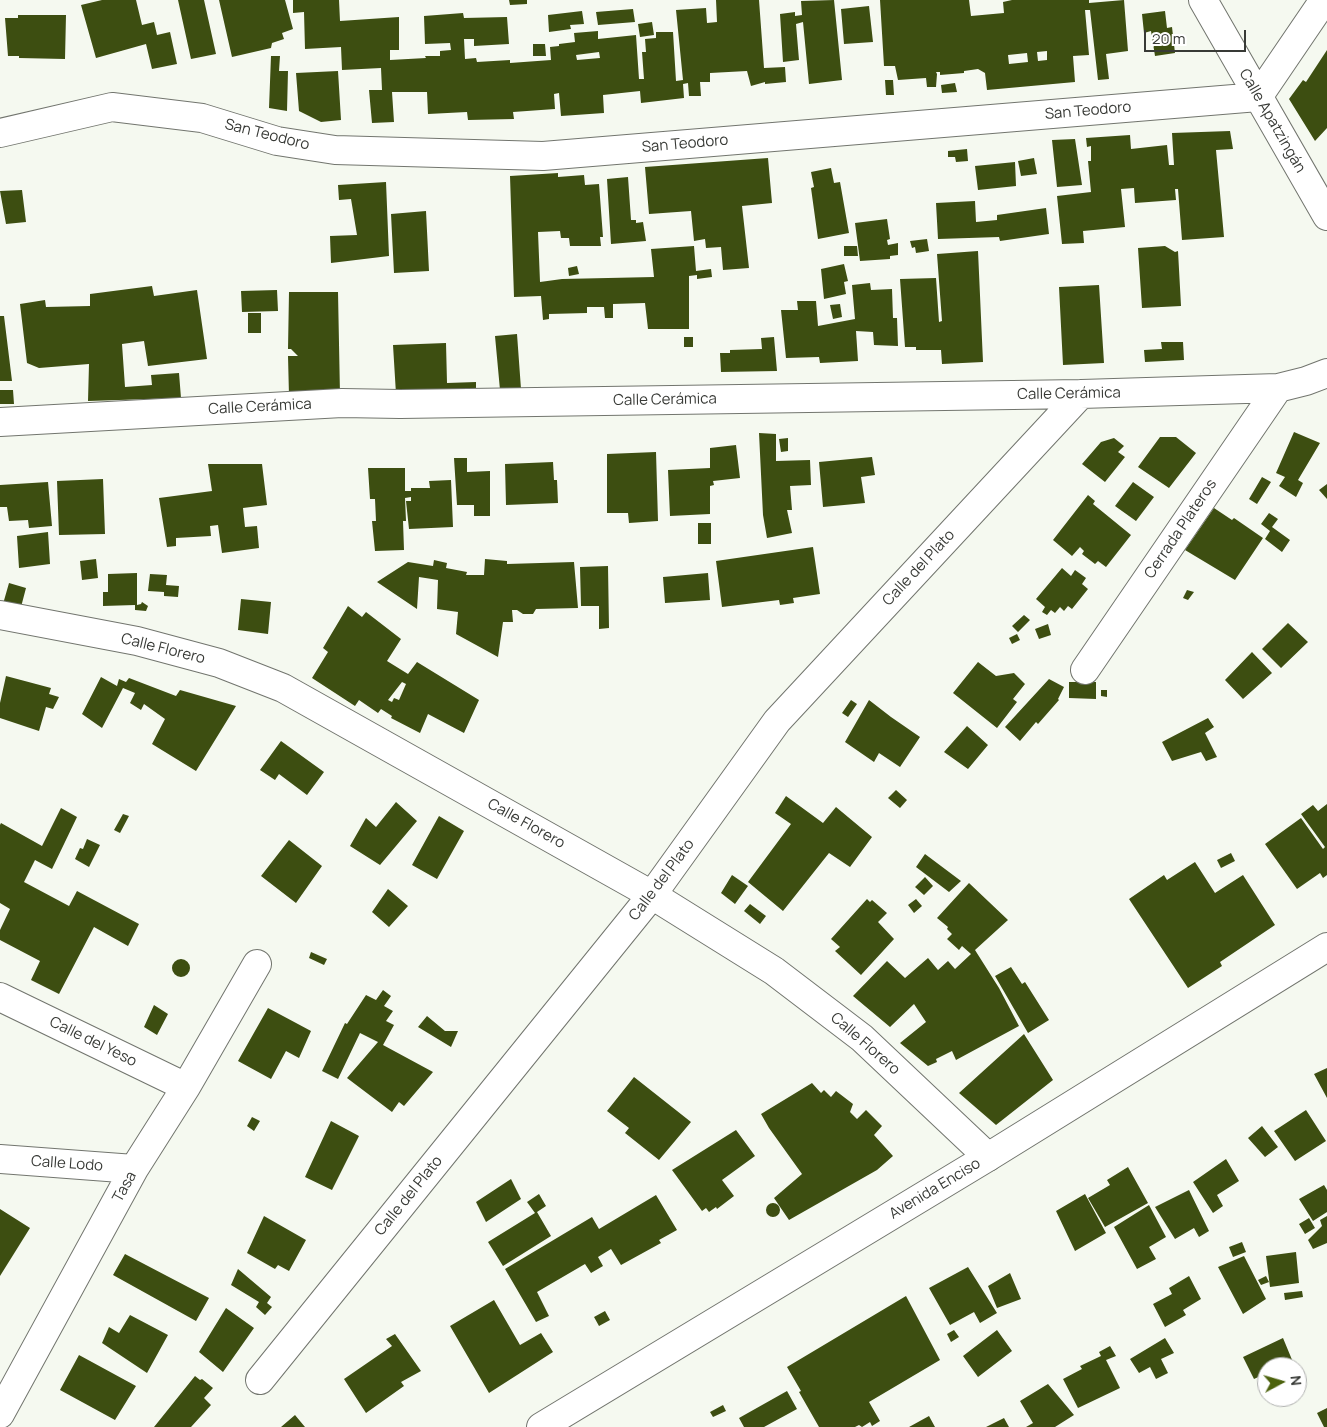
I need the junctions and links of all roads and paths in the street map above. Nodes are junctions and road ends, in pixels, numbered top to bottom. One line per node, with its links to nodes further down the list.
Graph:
1 (1204, 0): 3 (street, Calle Apatzingán)
2 (1324, 0): 3 (street)
3 (1258, 97): 4 (street, San Teodoro); 5 (street, Calle Apatzingán)
4 (0, 133)
5 (1327, 216)
6 (1327, 373): 7 (street, Calle Cerámica)
7 (1278, 388): 8 (street, Calle Cerámica); 11 (street, Cerrada Plateros)
8 (1081, 394): 9 (street, Calle Cerámica); 12 (street, Calle del Plato)
9 (0, 422)
10 (0, 615): 12 (street, Calle Florero)
11 (1085, 670)
12 (652, 894): 17 (street, Calle Florero); 20 (street, Calle del Plato)
13 (1327, 947): 17 (street, Avenida Enciso)
14 (257, 964): 16 (street, Tasa)
15 (0, 997): 16 (street, Calle del Yeso)
16 (186, 1087): 19 (street, Tasa)
17 (988, 1157): 22 (street, Avenida Enciso)
18 (0, 1159): 19 (street, Calle Lodo)
19 (134, 1169): 21 (street, Tasa)
20 (260, 1380)
21 (0, 1414)
22 (540, 1427)

